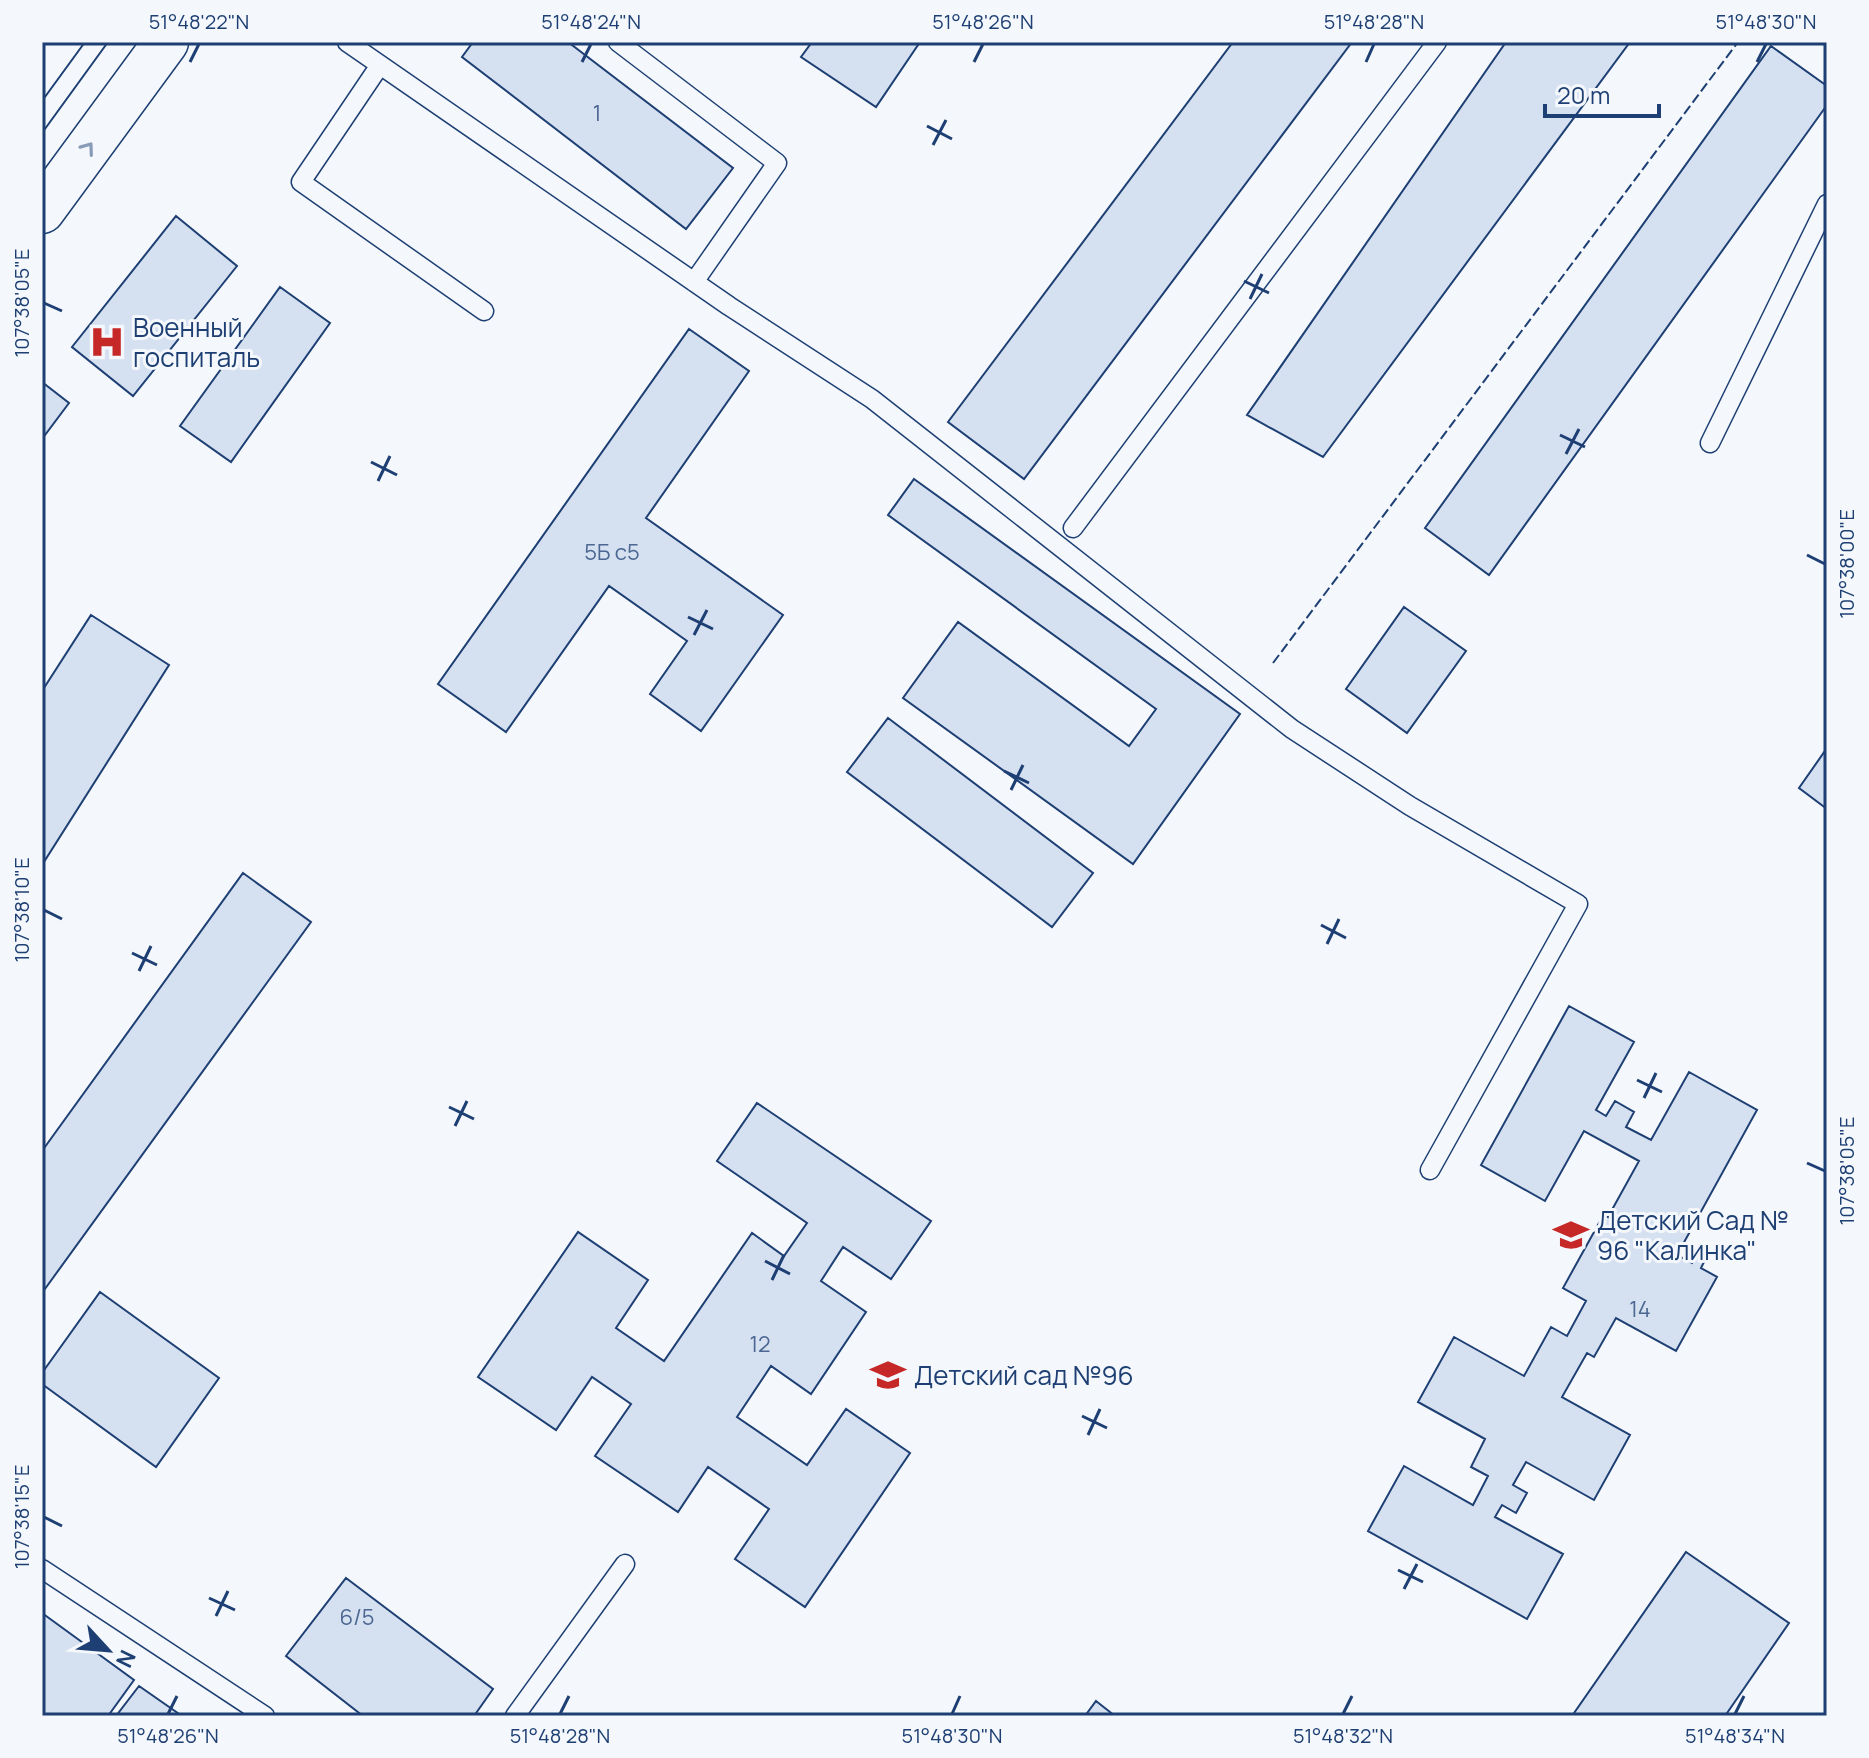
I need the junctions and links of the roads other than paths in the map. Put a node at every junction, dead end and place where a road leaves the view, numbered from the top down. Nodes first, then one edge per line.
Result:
1 (166, 42) edge
2 (347, 42) edge
3 (618, 42) edge
4 (1437, 42) edge
5 (380, 65) junction
6 (1827, 204) edge
7 (42, 211) edge
8 (694, 282) junction
9 (484, 311) dead end
10 (1710, 443) dead end
11 (1073, 528) dead end
12 (1430, 1170) dead end
13 (625, 1564) dead end
14 (42, 1569) edge
15 (265, 1716) edge
16 (515, 1716) edge

7 -> 1 main road
2 - 5 lane
3 - 8 lane
4 - 11 lane
5 - 8 lane
5 - 9 lane
6 - 10 lane
8 - 12 lane
13 - 16 lane
14 - 15 lane

